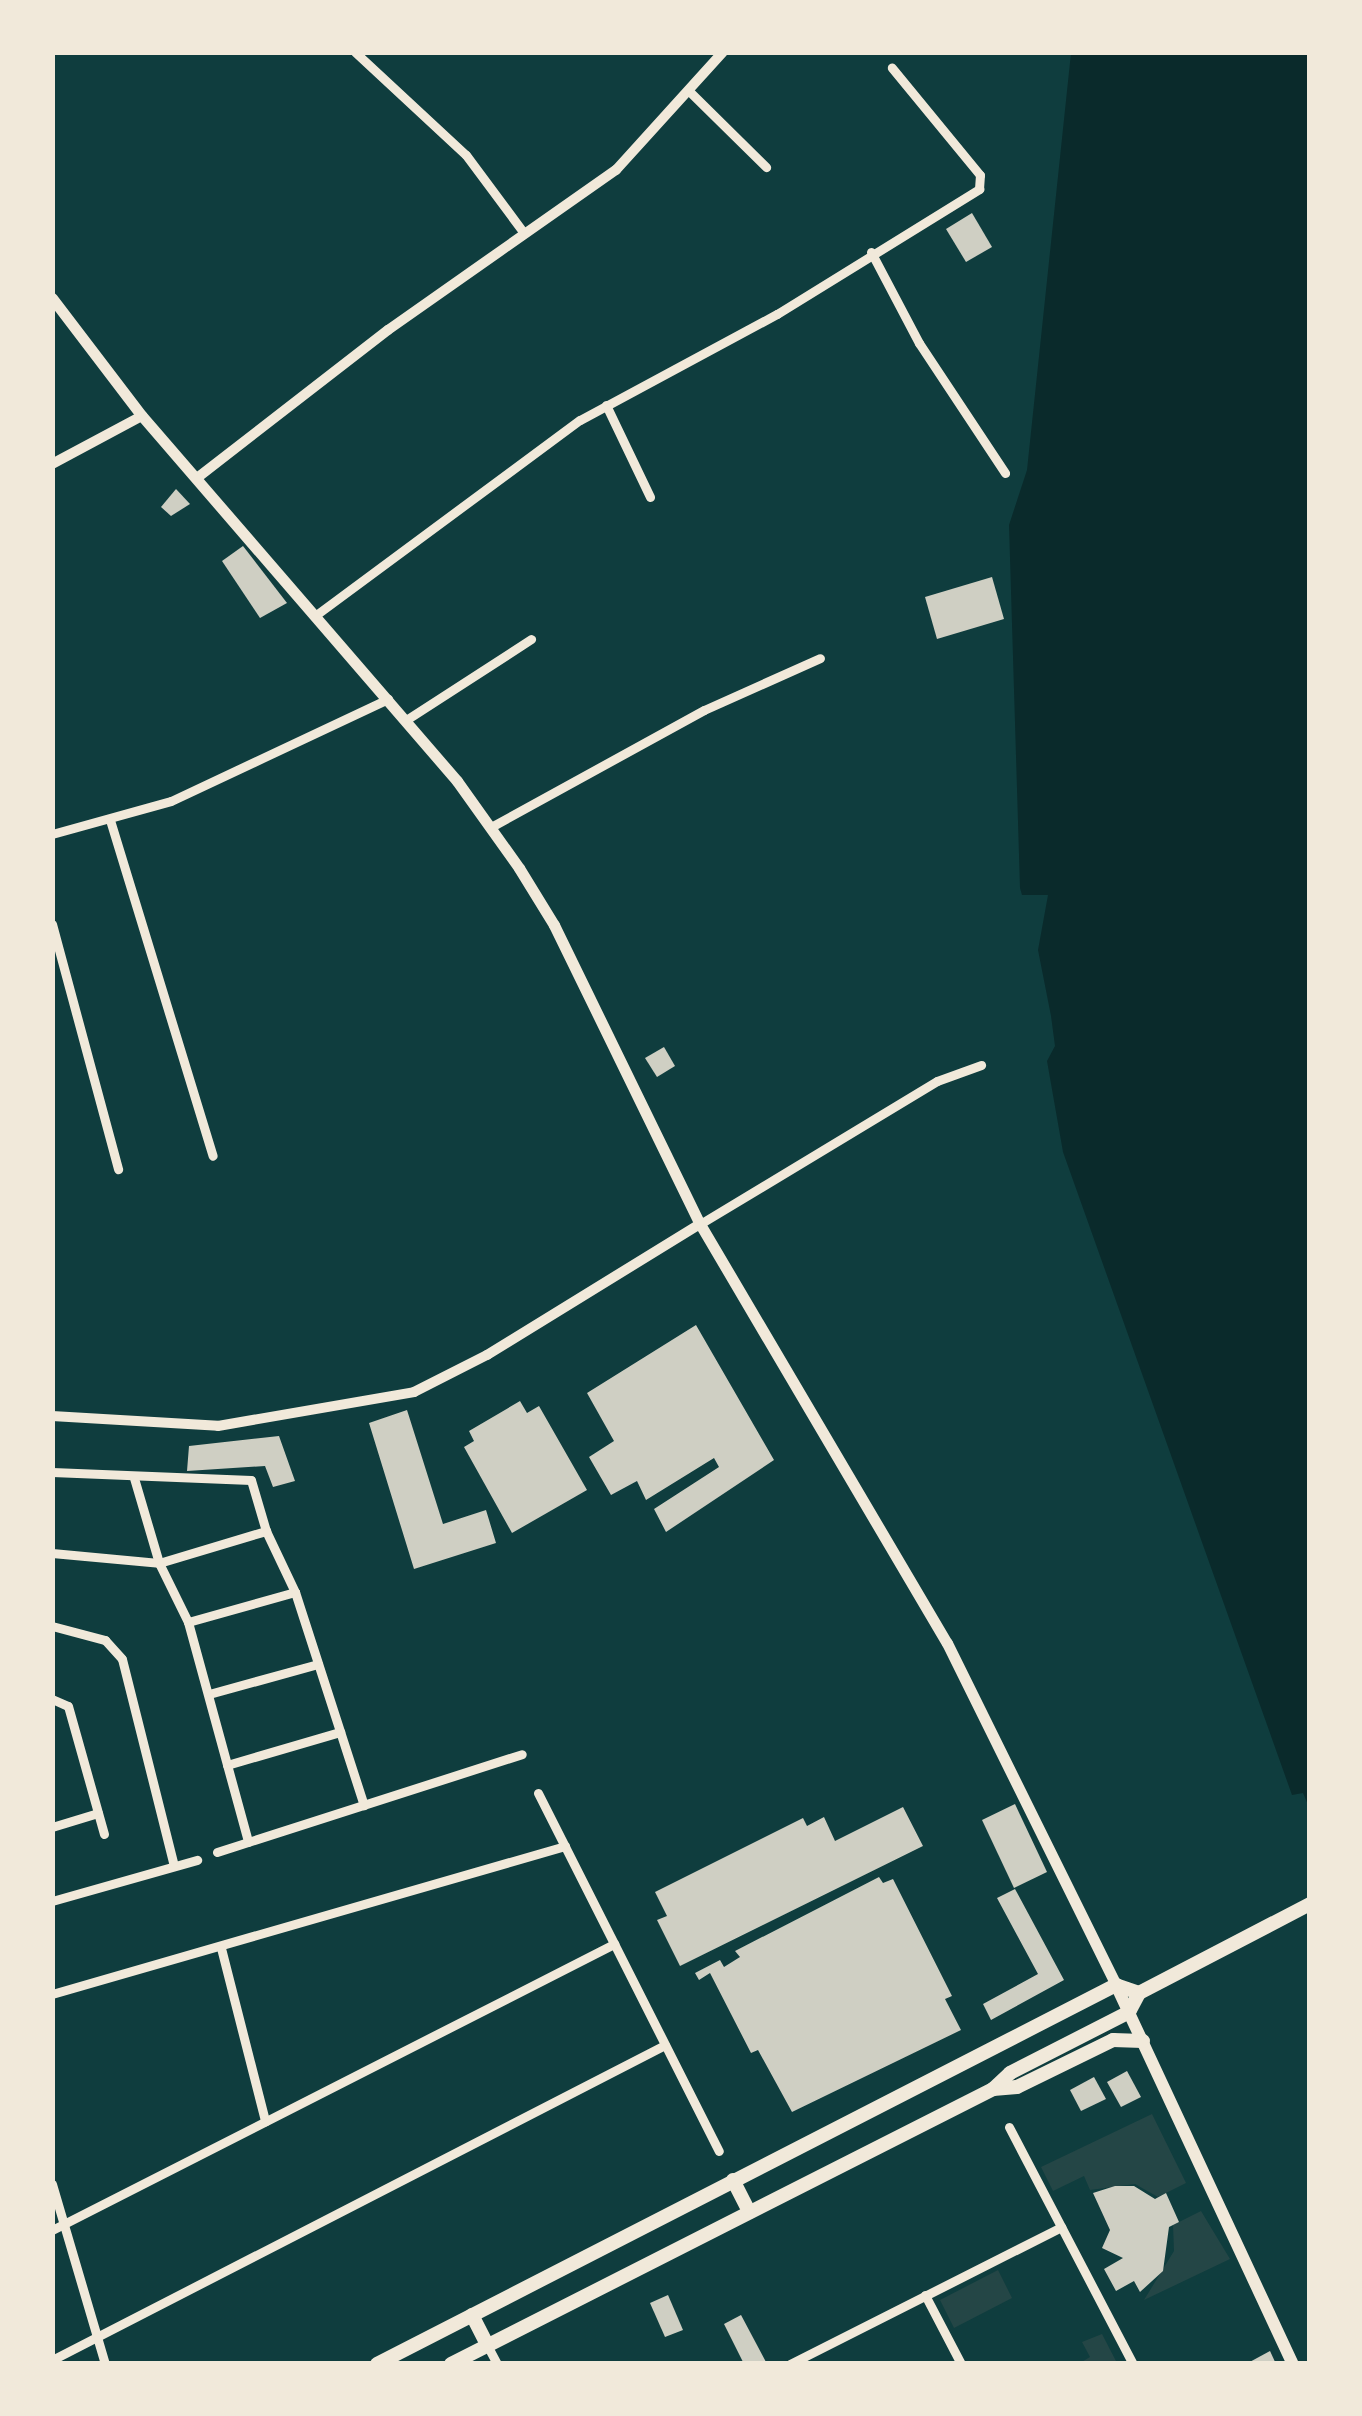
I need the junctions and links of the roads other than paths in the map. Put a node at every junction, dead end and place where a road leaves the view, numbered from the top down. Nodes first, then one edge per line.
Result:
1 (355, 52) edge
2 (723, 52) edge
3 (892, 68) dead end
4 (690, 92) junction
5 (766, 167) dead end
6 (524, 233) junction
7 (871, 252) junction
8 (55, 307) edge
9 (606, 405) junction
10 (142, 416) junction
11 (52, 464) edge
12 (1004, 472) dead end
13 (197, 478) junction
14 (650, 497) dead end
15 (316, 615) junction
16 (531, 639) dead end
17 (820, 658) dead end
18 (388, 698) junction
19 (406, 720) junction
20 (110, 820) junction
21 (491, 827) junction
22 (52, 834) edge
23 (52, 924) edge
24 (981, 1066) dead end
25 (213, 1156) dead end
26 (118, 1169) dead end
27 (700, 1224) junction
28 (52, 1416) edge
29 (52, 1472) edge
30 (134, 1478) junction
31 (266, 1531) junction
32 (52, 1553) edge
33 (159, 1563) junction
34 (295, 1592) junction
35 (188, 1622) junction
36 (52, 1626) edge
37 (318, 1664) junction
38 (209, 1694) junction
39 (52, 1699) edge
40 (340, 1732) junction
41 (522, 1754) dead end
42 (227, 1766) junction
43 (538, 1793) dead end
44 (364, 1806) junction
45 (98, 1814) junction
46 (52, 1827) edge
47 (104, 1834) dead end
48 (248, 1842) junction
49 (564, 1846) junction
50 (217, 1852) dead end
51 (197, 1860) dead end
52 (174, 1866) junction
53 (52, 1901) edge
54 (1308, 1905) edge
55 (614, 1944) junction
56 (221, 1948) junction
57 (1116, 1985) junction
58 (1139, 1993) junction
59 (52, 1994) edge
60 (1129, 2012) junction
61 (1143, 2041) junction
62 (666, 2045) junction
63 (993, 2088) junction
64 (264, 2121) junction
65 (1009, 2128) dead end
66 (719, 2151) dead end
67 (733, 2180) junction
68 (52, 2184) edge
69 (749, 2212) junction
70 (64, 2224) junction
71 (1061, 2227) junction
72 (52, 2230) edge
73 (925, 2295) junction
74 (472, 2314) junction
75 (98, 2338) junction
76 (487, 2345) junction
77 (52, 2360) edge
78 (807, 2360) edge
79 (105, 2364) edge
80 (377, 2364) edge
81 (451, 2364) edge
82 (497, 2364) edge
83 (790, 2364) edge
84 (960, 2364) edge
85 (1133, 2364) edge
86 (1293, 2364) edge

1 - 6 street
2 - 4 street
3 - 7 street
4 - 5 street
4 - 6 street
6 - 13 street
7 - 9 street
7 - 12 street
8 - 10 main road
9 - 14 street
9 - 15 street
10 - 11 street
10 - 13 main road
13 - 15 main road
15 - 18 main road
16 - 19 street
17 - 21 street
18 - 19 main road
18 - 20 street
19 - 21 main road
20 - 22 street
20 - 25 street
21 - 27 main road
23 - 26 street
24 - 27 street
27 - 28 street
27 - 57 main road
29 - 30 street
30 - 31 street
30 - 33 street
31 - 33 street
31 - 34 street
32 - 33 street
33 - 35 street
34 - 35 street
34 - 37 street
35 - 38 street
36 - 52 street
37 - 38 street
37 - 40 street
38 - 42 street
39 - 45 street
40 - 42 street
40 - 44 street
41 - 44 street
42 - 48 street
43 - 49 street
44 - 48 street
45 - 46 street
45 - 47 street
48 - 50 street
49 - 55 street
49 - 56 street
51 - 52 street
52 - 53 street
54 - 58 highway
55 - 62 street
55 - 64 street
56 - 59 street
56 - 64 street
57 - 58 highway
57 - 60 main road
57 - 67 highway
58 - 60 highway
60 - 61 main road
60 - 63 highway
61 - 63 highway
61 - 86 main road
62 - 66 street
62 - 75 street
63 - 69 highway
64 - 70 street
65 - 71 street
67 - 69 highway
67 - 74 highway
68 - 70 street
69 - 76 highway
70 - 72 street
70 - 75 street
71 - 73 street
71 - 85 street
73 - 78 street
73 - 84 street
74 - 76 highway
74 - 80 highway
75 - 77 street
75 - 79 street
76 - 81 highway
76 - 82 street
78 - 83 street

